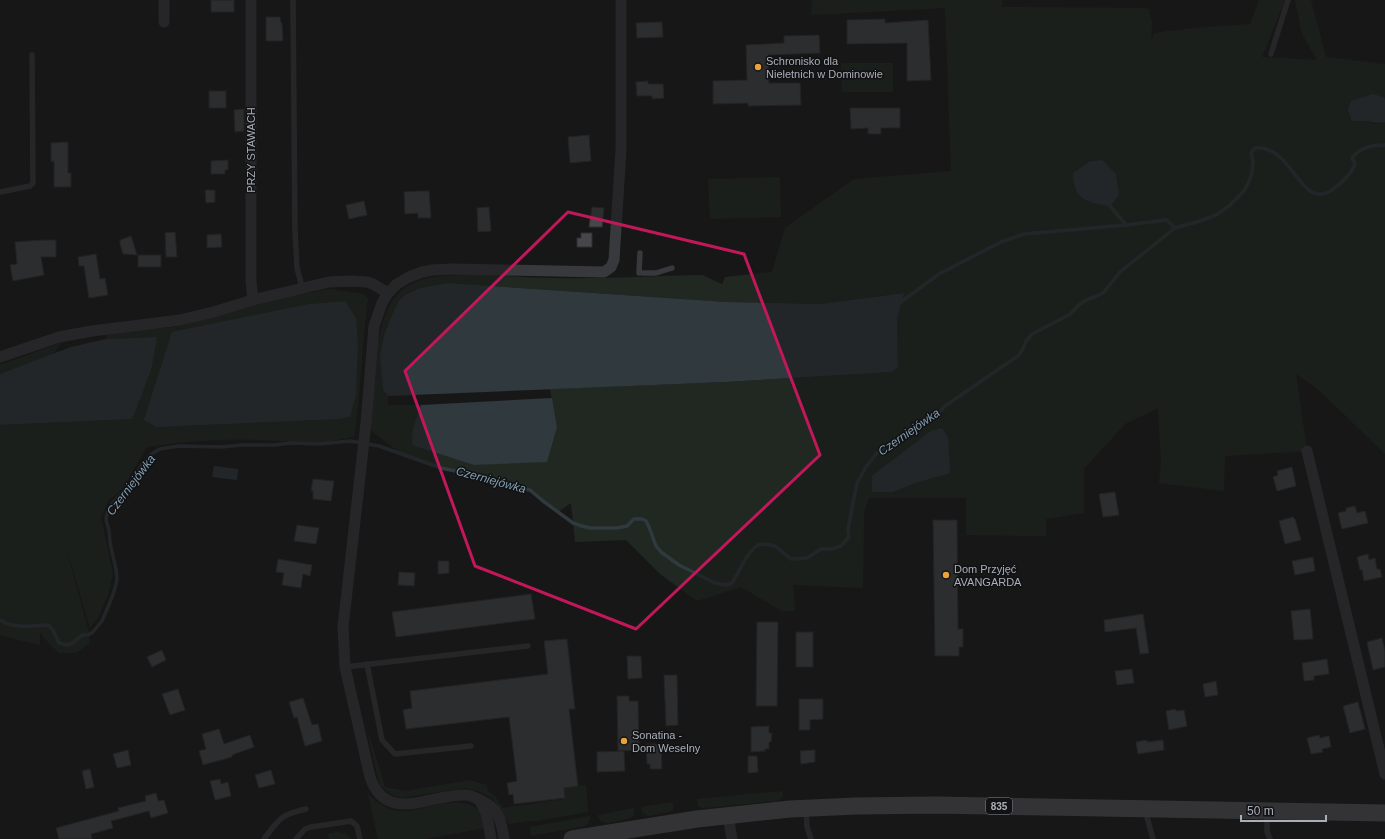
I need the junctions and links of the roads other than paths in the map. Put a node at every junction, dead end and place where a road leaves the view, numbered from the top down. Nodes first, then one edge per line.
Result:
1 (164, 0) edge
2 (251, 0) edge
3 (293, 0) edge
4 (621, 0) edge
5 (1288, 0) edge
6 (164, 22) dead end
7 (1271, 54) dead end
8 (32, 55) dead end
9 (0, 192) edge
10 (640, 253) dead end
11 (672, 268) dead end
12 (302, 287) junction
13 (388, 293) junction
14 (253, 300) junction
15 (0, 357) edge
16 (1307, 451) dead end
17 (528, 646) dead end
18 (367, 664) junction
19 (345, 667) junction
20 (471, 746) dead end
21 (1385, 774) edge
22 (479, 799) junction
23 (806, 808) junction
24 (1147, 808) junction
25 (306, 810) dead end
26 (1267, 810) junction
27 (1385, 813) edge
28 (728, 815) junction
29 (264, 839) edge
30 (296, 839) edge
31 (360, 839) edge
32 (491, 839) edge
33 (504, 839) edge
34 (572, 839) edge
35 (732, 839) edge
36 (811, 839) edge
37 (1153, 839) edge
38 (1270, 839) edge

1 - 6 street
2 - 14 street, PRZY STAWACH
3 - 12 lane
4 - 13 street
5 - 7 lane
8 - 9 lane
10 - 11 lane
12 - 13 street
12 - 14 street
13 - 19 street
14 - 15 street
16 - 21 street
17 - 18 lane
18 - 19 lane
18 - 20 lane
19 - 22 street
22 - 32 street
22 - 33 street
23 - 24 main road, 835
23 - 28 main road, 835
23 - 36 lane
24 - 26 main road, 835
24 - 37 lane
25 - 29 lane
26 - 27 main road, 835
26 - 38 lane
28 - 34 main road, 835
28 - 35 street
30 - 31 lane

